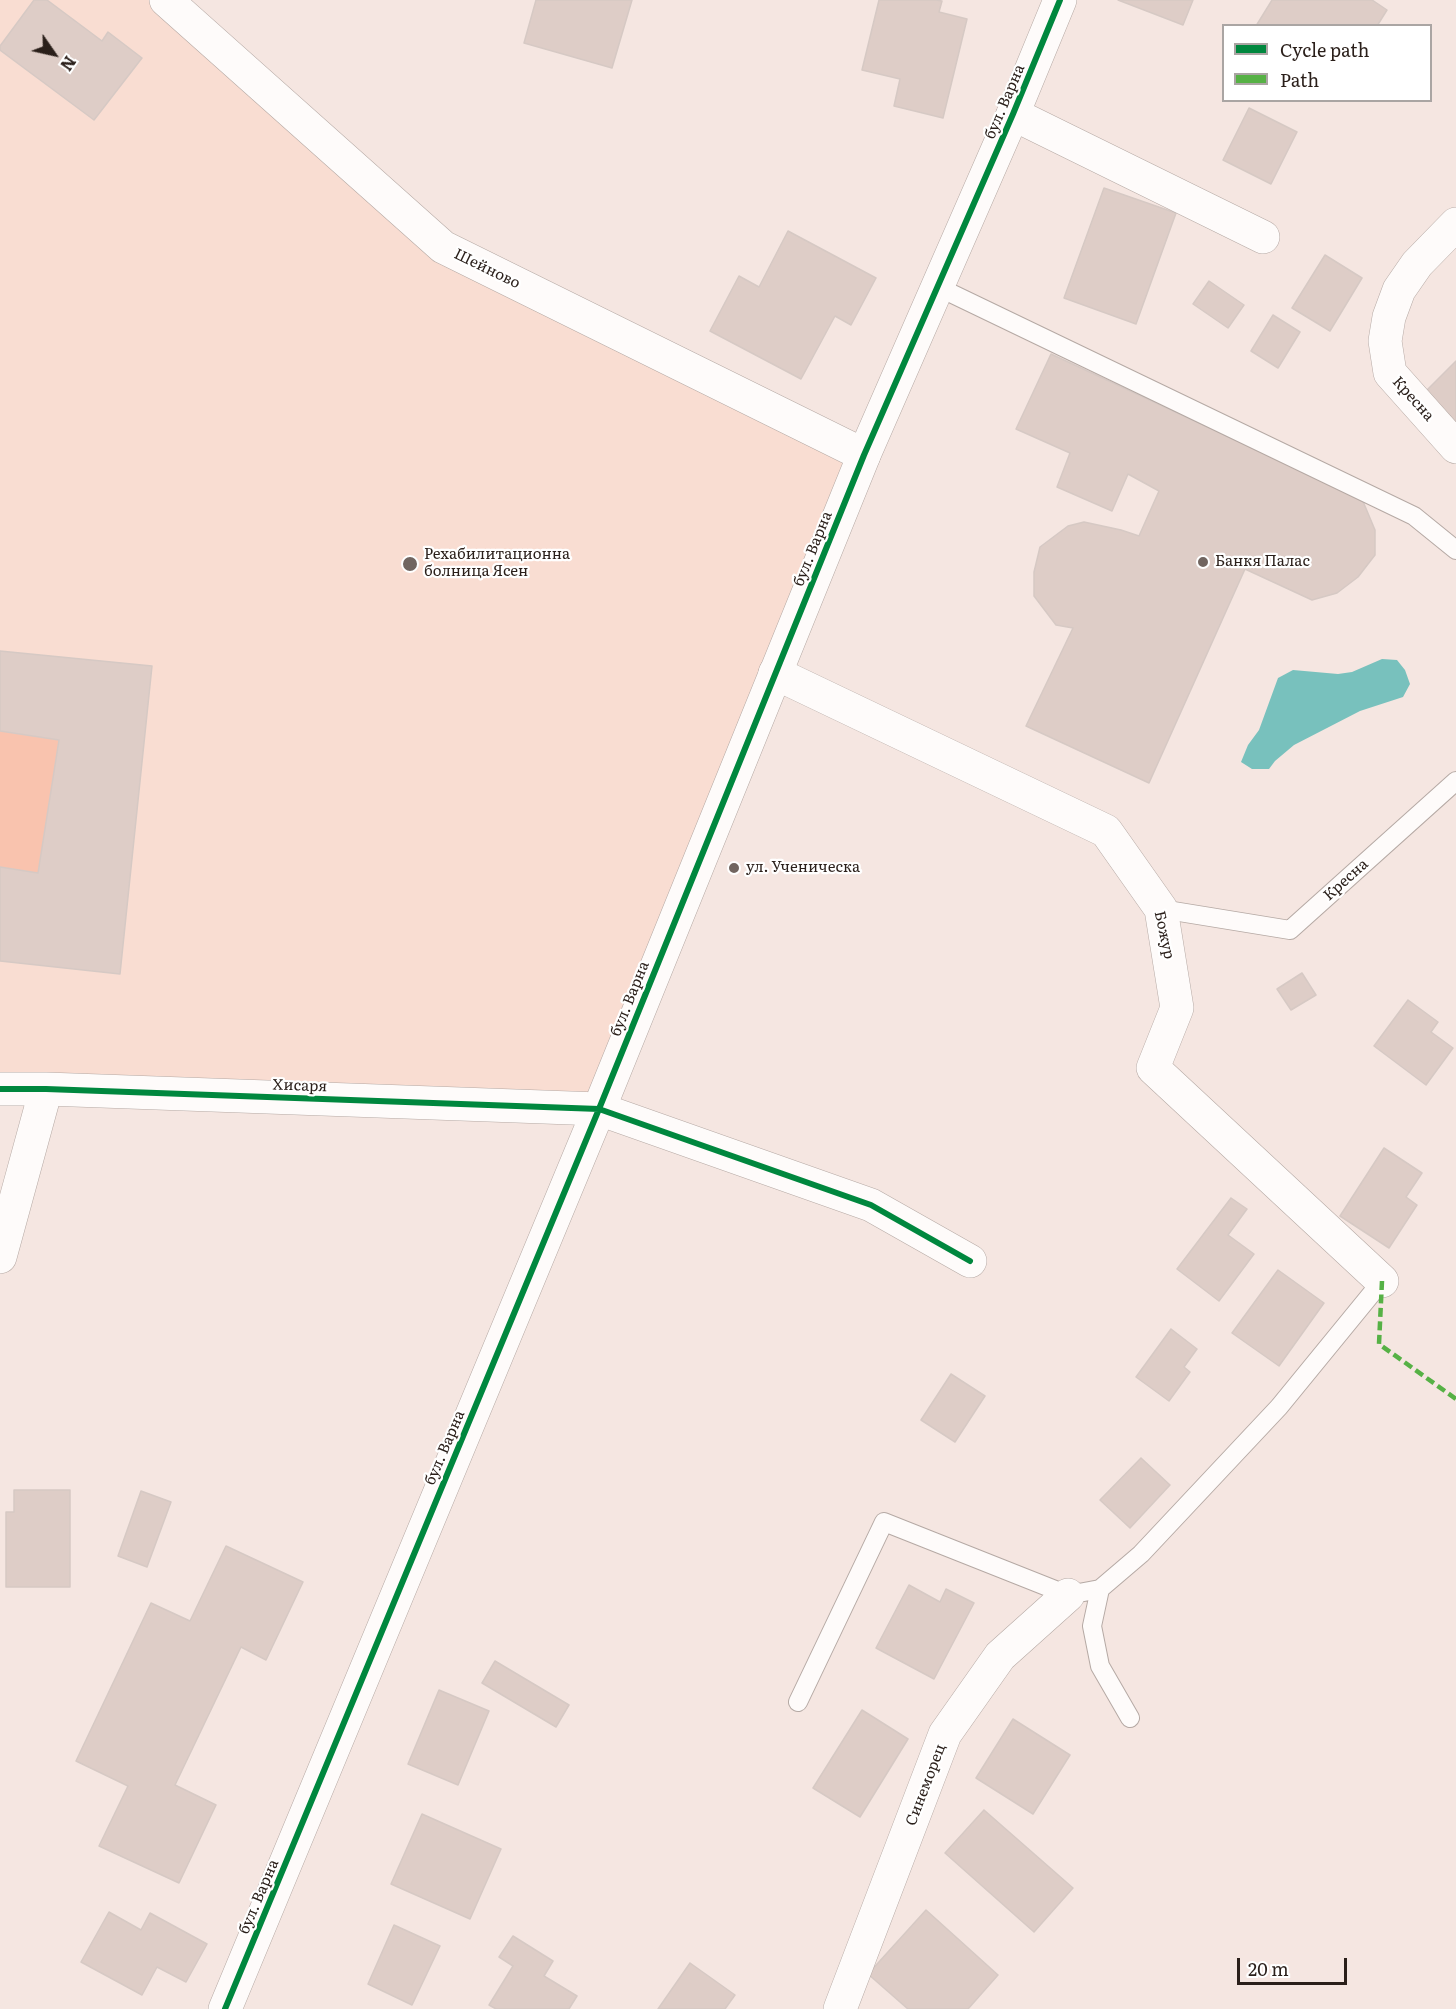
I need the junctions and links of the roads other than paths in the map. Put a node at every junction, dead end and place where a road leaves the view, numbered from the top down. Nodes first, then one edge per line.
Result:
1 (166, 0) edge
2 (1060, 0) edge
3 (1013, 114) junction
4 (1456, 224) edge
5 (1263, 237) dead end
6 (938, 287) junction
7 (1456, 447) edge
8 (864, 455) junction
9 (1456, 550) edge
10 (775, 673) junction
11 (1456, 781) edge
12 (1161, 909) junction
13 (0, 1089) edge
14 (46, 1089) junction
15 (599, 1109) junction
16 (0, 1257) edge
17 (970, 1261) dead end
18 (1382, 1281) joint
19 (1100, 1589) junction
20 (1068, 1595) junction
21 (798, 1702) dead end
22 (1130, 1718) dead end
23 (225, 2009) edge
24 (840, 2009) edge

1 - 8 street, Шейново
2 - 3 street, бул. Варна
3 - 5 street
3 - 6 street, бул. Варна
4 - 7 street, Кресна
6 - 8 street, бул. Варна
6 - 9 lane
8 - 10 street, бул. Варна
10 - 12 street, Божур
10 - 15 street, бул. Варна
11 - 12 lane, Кресна
12 - 18 street, Божур
13 - 14 street, Хисаря
14 - 15 street, Хисаря
14 - 16 street
15 - 17 street, Хисаря
15 - 23 street, бул. Варна
18 - 19 lane
19 - 20 lane
19 - 22 lane
20 - 21 lane
20 - 24 street, Синеморец

